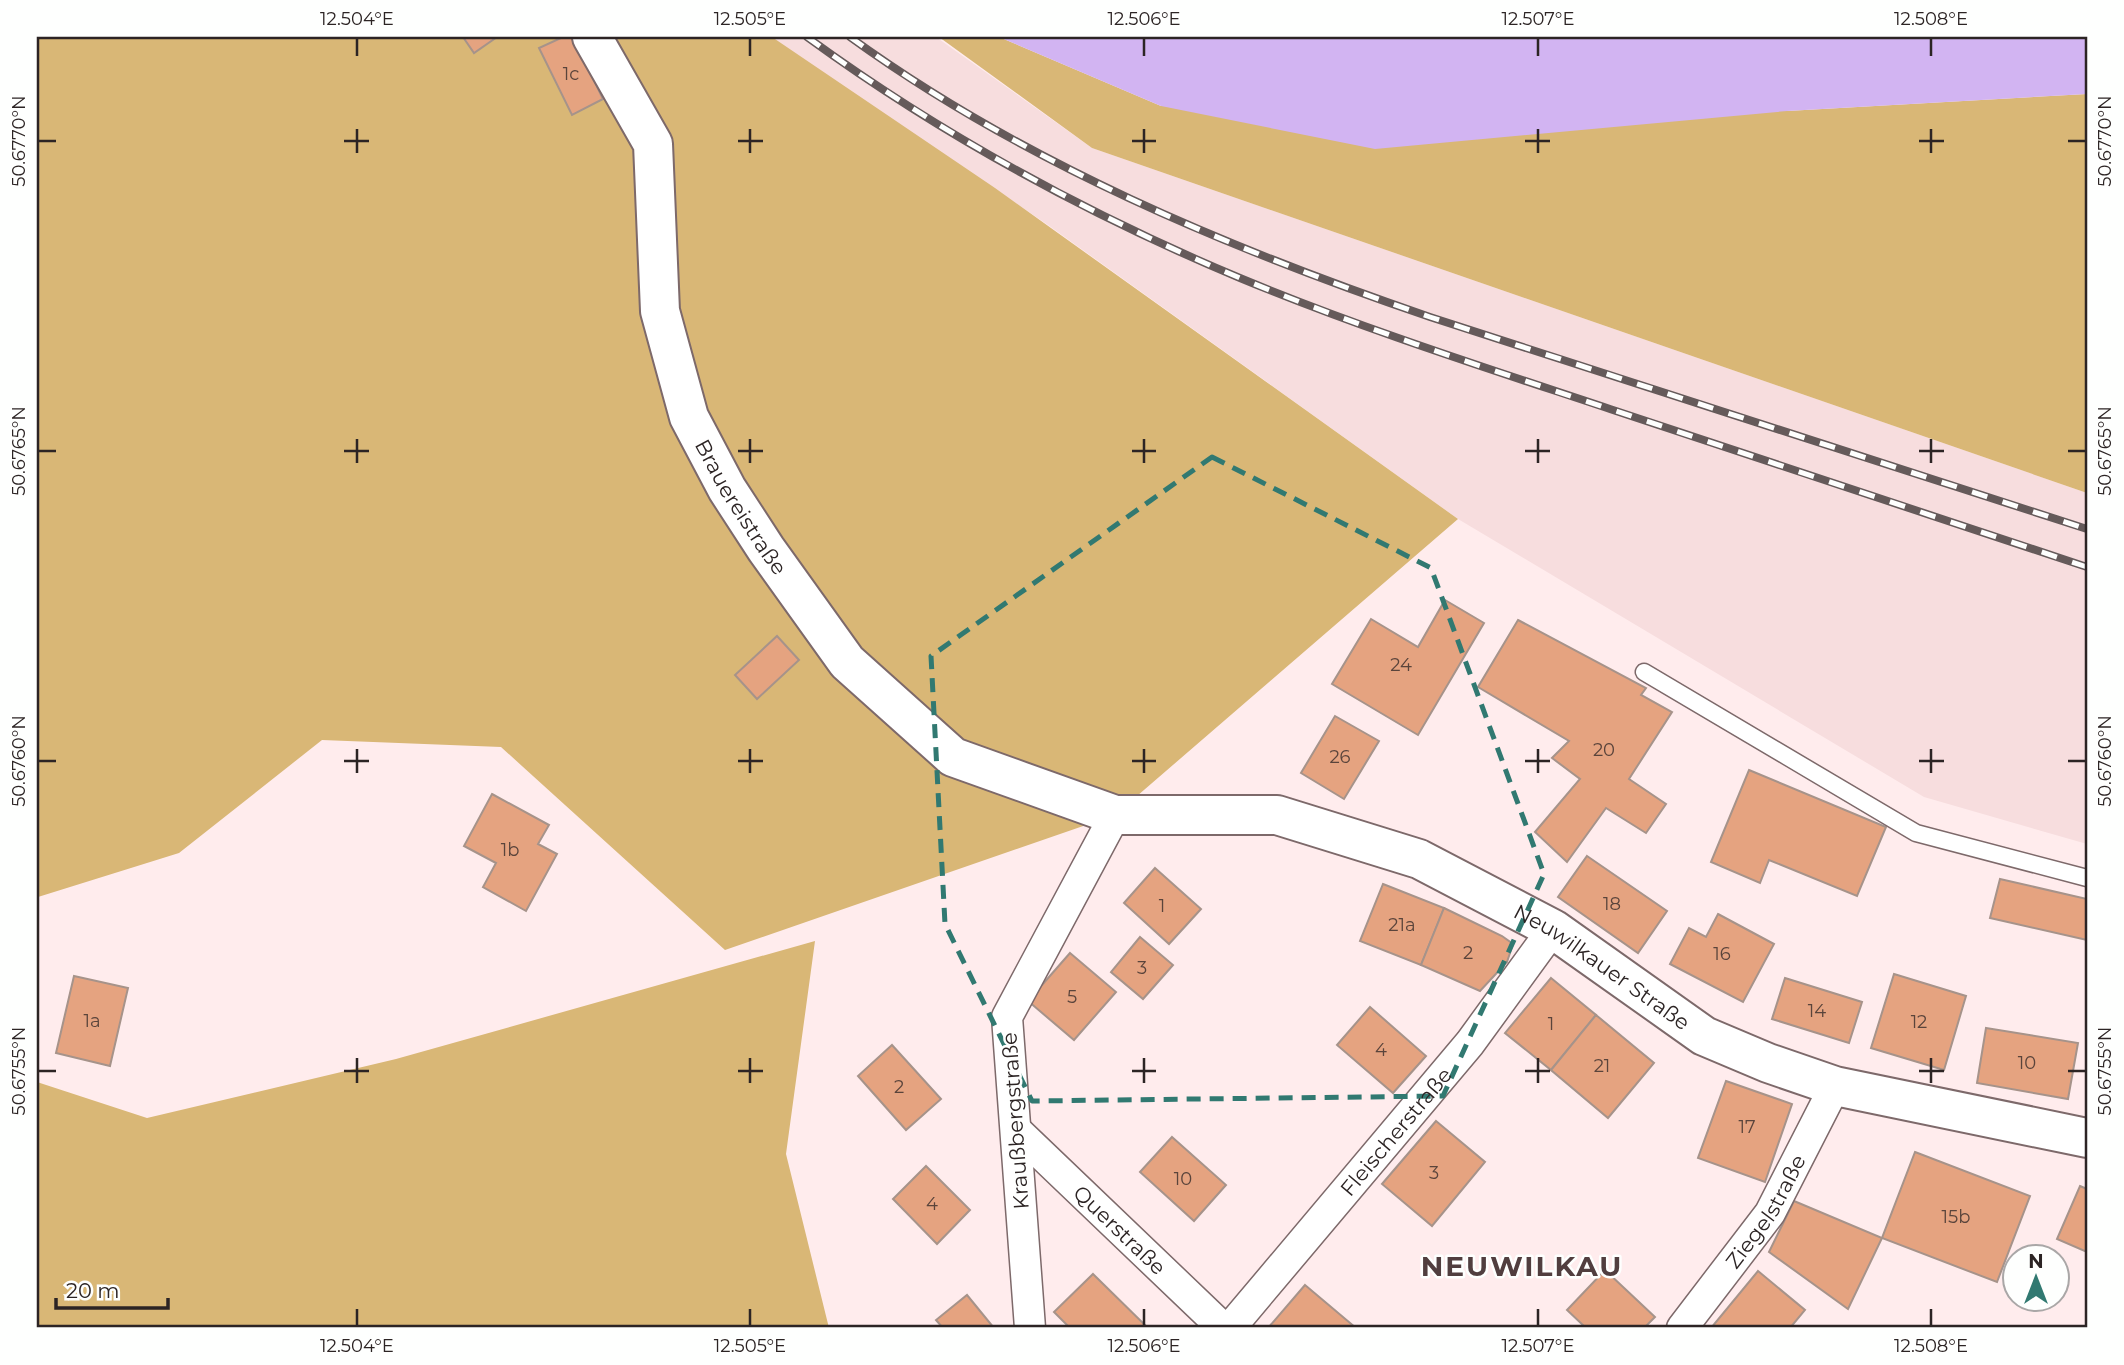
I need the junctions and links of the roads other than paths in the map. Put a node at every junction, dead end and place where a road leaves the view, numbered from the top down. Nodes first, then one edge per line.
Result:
1 (592, 37) edge
2 (1644, 672) dead end
3 (1115, 815) junction
4 (2087, 878) edge
5 (1553, 929) junction
6 (1835, 1086) junction
7 (1016, 1130) junction
8 (2087, 1138) edge
9 (1030, 1328) edge
10 (1223, 1328) edge
11 (1230, 1328) edge
12 (1682, 1328) edge

1 - 3 street, Brauereistraße
2 - 4 lane
3 - 5 street, Neuwilkauer Straße
3 - 7 street, Kraußbergstraße
5 - 6 street, Neuwilkauer Straße
5 - 11 street, Fleischerstraße
6 - 8 street, Neuwilkauer Straße
6 - 12 street, Ziegelstraße
7 - 9 street, Kraußbergstraße
7 - 10 street, Querstraße

